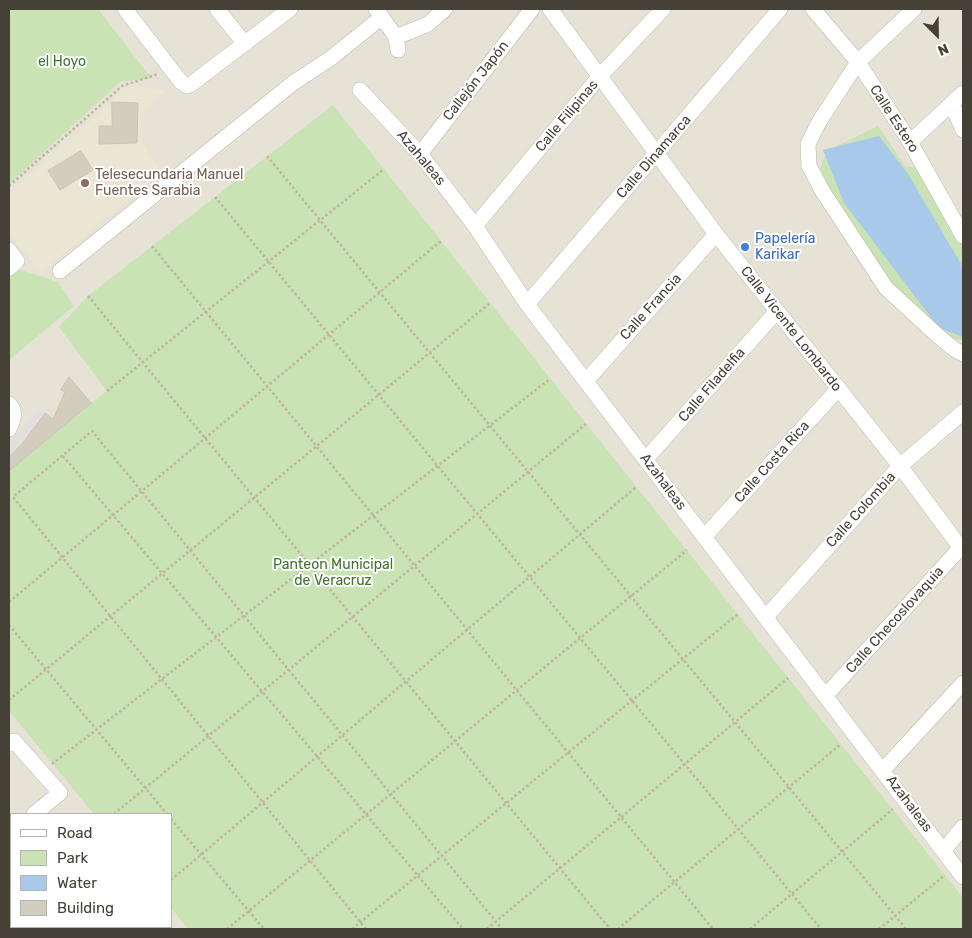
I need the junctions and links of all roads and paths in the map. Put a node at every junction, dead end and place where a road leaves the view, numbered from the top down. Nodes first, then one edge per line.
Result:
1 (125, 9) edge
2 (217, 9) edge
3 (290, 9) edge
4 (445, 9) edge
5 (532, 9) edge
6 (550, 9) edge
7 (663, 9) edge
8 (780, 9) edge
9 (813, 9) edge
10 (914, 9) edge
11 (379, 13) edge
12 (245, 44) junction
13 (858, 62) junction
14 (171, 70) junction
15 (599, 77) junction
16 (360, 90) dead end
17 (958, 98) edge
18 (963, 130) edge
19 (910, 142) junction
20 (420, 154) junction
21 (657, 154) junction
22 (267, 156) dead end
23 (384, 169) dead end
24 (9, 186) edge
25 (215, 197) dead end
26 (320, 220) junction
27 (474, 226) junction
28 (716, 234) junction
29 (963, 236) edge
30 (441, 241) dead end
31 (152, 246) dead end
32 (269, 261) junction
33 (60, 271) dead end
34 (380, 292) junction
35 (88, 296) dead end
36 (490, 303) dead end
37 (528, 304) junction
38 (777, 311) junction
39 (206, 312) junction
40 (329, 334) junction
41 (430, 352) junction
42 (963, 354) edge
43 (143, 362) junction
44 (550, 379) dead end
45 (586, 381) junction
46 (267, 386) junction
47 (838, 388) junction
48 (107, 391) dead end
49 (379, 394) junction
50 (9, 404) edge
51 (963, 412) edge
52 (586, 424) dead end
53 (490, 426) junction
54 (9, 429) edge
55 (205, 438) junction
56 (316, 446) junction
57 (63, 456) junction
58 (646, 459) junction
59 (438, 466) junction
60 (900, 466) junction
61 (528, 472) junction
62 (636, 486) dead end
63 (141, 491) junction
64 (254, 497) junction
65 (477, 514) junction
66 (113, 515) junction
67 (373, 516) junction
68 (580, 534) junction
69 (705, 536) junction
70 (962, 548) edge
71 (190, 550) junction
72 (687, 550) dead end
73 (62, 557) junction
74 (310, 565) junction
75 (414, 566) junction
76 (162, 574) junction
77 (530, 577) junction
78 (631, 596) junction
79 (9, 602) edge
80 (738, 614) dead end
81 (110, 616) junction
82 (244, 616) junction
83 (352, 617) junction
84 (766, 617) junction
85 (9, 625) edge
86 (467, 630) junction
87 (216, 637) junction
88 (580, 638) junction
89 (683, 659) junction
90 (46, 669) junction
91 (288, 670) junction
92 (788, 678) dead end
93 (162, 679) junction
94 (406, 682) junction
95 (963, 683) edge
96 (516, 690) junction
97 (262, 692) junction
98 (826, 695) junction
99 (9, 700) edge
100 (632, 701) junction
101 (735, 722) junction
102 (96, 730) junction
103 (208, 736) junction
104 (342, 736) junction
105 (455, 741) junction
106 (9, 744) edge
107 (841, 744) dead end
108 (568, 753) junction
109 (317, 757) junction
110 (52, 764) dead end
111 (685, 764) junction
112 (883, 770) junction
113 (789, 787) junction
114 (146, 788) junction
115 (390, 794) junction
116 (263, 803) junction
117 (506, 803) junction
118 (893, 809) dead end
119 (35, 813) edge
120 (115, 813) edge
121 (167, 813) edge
122 (366, 814) junction
123 (621, 818) junction
124 (172, 820) edge
125 (963, 827) edge
126 (738, 829) junction
127 (944, 850) junction
128 (842, 852) junction
129 (201, 855) junction
130 (442, 856) junction
131 (310, 861) junction
132 (560, 868) junction
133 (945, 874) dead end
134 (418, 876) junction
135 (963, 877) edge
136 (172, 879) edge
137 (674, 882) junction
138 (792, 894) junction
139 (249, 911) junction
140 (895, 916) junction
141 (496, 922) junction
142 (360, 923) junction
143 (227, 929) edge
144 (264, 929) edge
145 (352, 929) edge
146 (366, 929) edge
147 (463, 929) edge
148 (487, 929) edge
149 (502, 929) edge
150 (610, 929) edge
151 (618, 929) edge
152 (713, 929) edge
153 (750, 929) edge
154 (821, 929) edge
155 (879, 929) edge
156 (906, 929) edge

1 - 14 street
2 - 12 street
3 - 12 street
4 - 11 street
5 - 20 street, Callejón Japón
6 - 15 street, Calle Vicente Lombardo
7 - 15 street, Calle Filipinas
8 - 21 street, Calle Dinamarca
9 - 13 street, Calle Estero
10 - 13 street
11 - 33 street
12 - 14 street
13 - 19 street, Calle Estero
13 - 42 street
14 - 24 path
15 - 21 street, Calle Vicente Lombardo
15 - 27 street, Calle Filipinas
16 - 20 street, Azahaleas
17 - 18 street
17 - 19 street
19 - 29 street, Calle Estero
20 - 27 street, Azahaleas
21 - 28 street, Calle Vicente Lombardo
21 - 37 street, Calle Dinamarca
22 - 26 path
23 - 26 path
25 - 32 path
26 - 32 path
26 - 34 path
27 - 37 street, Azahaleas
28 - 38 street, Calle Vicente Lombardo
28 - 45 street, Calle Francia
30 - 34 path
31 - 39 path
32 - 39 path
32 - 40 path
34 - 40 path
34 - 41 path
35 - 43 path
36 - 41 path
37 - 45 street, Azahaleas
38 - 47 street, Calle Vicente Lombardo
38 - 58 street, Calle Filadelfia
39 - 43 path
39 - 46 path
40 - 46 path
40 - 49 path
41 - 49 path
41 - 53 path
43 - 48 path
43 - 55 path
44 - 53 path
45 - 58 street, Azahaleas
46 - 55 path
46 - 56 path
47 - 60 street, Calle Vicente Lombardo
47 - 69 street, Calle Costa Rica
49 - 56 path
49 - 59 path
50 - 54 street
51 - 60 street, Calle Colombia
52 - 61 path
53 - 59 path
53 - 61 path
55 - 63 path
55 - 64 path
56 - 64 path
56 - 67 path
57 - 63 path
57 - 66 path
57 - 73 path
58 - 69 street, Azahaleas
59 - 65 path
59 - 67 path
60 - 70 street, Calle Vicente Lombardo
60 - 84 street, Calle Colombia
61 - 65 path
61 - 68 path
62 - 68 path
63 - 66 path
63 - 71 path
64 - 71 path
64 - 74 path
65 - 75 path
65 - 77 path
66 - 73 path
66 - 76 path
67 - 74 path
67 - 75 path
68 - 77 path
68 - 78 path
69 - 84 street, Azahaleas
70 - 98 street, Calle Checoslovaquia
71 - 76 path
71 - 82 path
72 - 78 path
73 - 79 path
73 - 81 path
74 - 82 path
74 - 83 path
75 - 83 path
75 - 86 path
76 - 81 path
76 - 87 path
77 - 86 path
77 - 88 path
78 - 88 path
78 - 89 path
80 - 89 path
81 - 90 path
81 - 93 path
82 - 87 path
82 - 91 path
83 - 91 path
83 - 94 path
84 - 98 street, Azahaleas
85 - 90 path
86 - 94 path
86 - 96 path
87 - 93 path
87 - 97 path
88 - 96 path
88 - 100 path
89 - 100 path
89 - 101 path
90 - 99 path
90 - 102 path
91 - 97 path
91 - 104 path
92 - 101 path
93 - 102 path
93 - 103 path
94 - 104 path
94 - 105 path
95 - 112 street
96 - 105 path
96 - 108 path
97 - 103 path
97 - 109 path
98 - 112 street, Azahaleas
100 - 108 path
100 - 111 path
101 - 111 path
101 - 113 path
102 - 110 path
102 - 114 path
103 - 114 path
103 - 116 path
104 - 109 path
104 - 115 path
105 - 115 path
105 - 117 path
106 - 119 street
107 - 113 path
108 - 117 path
108 - 123 path
109 - 116 path
109 - 122 path
111 - 123 path
111 - 126 path
112 - 127 street, Azahaleas
113 - 126 path
113 - 128 path
114 - 120 path
114 - 121 path
115 - 122 path
115 - 130 path
116 - 129 path
116 - 131 path
117 - 130 path
117 - 132 path
118 - 128 path
122 - 131 path
122 - 134 path
123 - 132 path
123 - 137 path
124 - 129 path
125 - 127 street
126 - 137 path
126 - 138 path
127 - 135 street, Azahaleas
128 - 138 path
128 - 140 path
129 - 136 path
129 - 139 path
130 - 134 path
130 - 141 path
131 - 139 path
131 - 142 path
132 - 141 path
132 - 150 path
133 - 140 path
134 - 142 path
134 - 147 path
137 - 151 path
137 - 152 path
138 - 153 path
138 - 154 path
139 - 143 path
139 - 144 path
140 - 155 path
140 - 156 path
141 - 148 path
141 - 149 path
142 - 145 path
142 - 146 path

